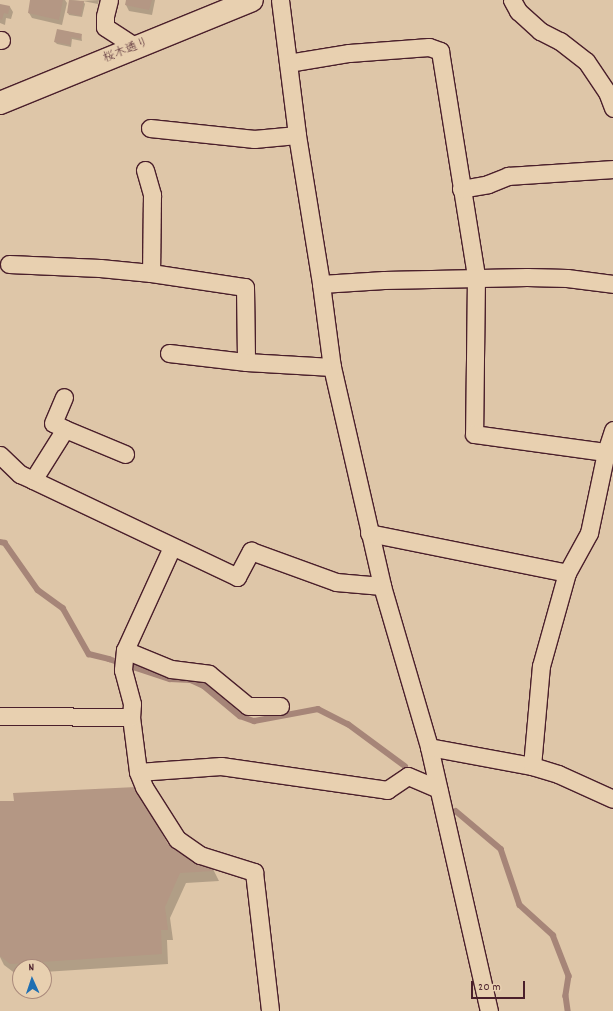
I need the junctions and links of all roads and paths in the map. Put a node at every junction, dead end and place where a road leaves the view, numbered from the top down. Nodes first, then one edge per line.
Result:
1 (110, 0) edge
2 (252, 0) edge
3 (280, 0) edge
4 (512, 0) edge
5 (136, 47) junction
6 (288, 63) junction
7 (0, 103) edge
8 (613, 108) edge
9 (150, 128) dead end
10 (297, 135) junction
11 (613, 169) edge
12 (145, 170) dead end
13 (461, 189) junction
14 (9, 264) dead end
15 (151, 273) junction
16 (476, 277) junction
17 (322, 284) junction
18 (613, 284) edge
19 (169, 353) dead end
20 (246, 362) junction
21 (332, 366) junction
22 (64, 397) dead end
23 (65, 429) junction
24 (613, 430) edge
25 (606, 452) junction
26 (124, 454) dead end
27 (0, 455) edge
28 (33, 480) junction
29 (369, 533) junction
30 (172, 547) junction
31 (567, 573) junction
32 (382, 586) junction
33 (125, 650) junction
34 (280, 706) dead end
35 (0, 716) edge
36 (131, 717) junction
37 (429, 747) junction
38 (532, 766) junction
39 (138, 772) junction
40 (438, 789) junction
41 (613, 799) edge
42 (270, 1011) edge
43 (489, 1011) edge

1 - 5 street
2 - 5 street, 桜木通り
3 - 6 street
4 - 8 street
5 - 7 street, 桜木通り
6 - 10 street
6 - 13 street
9 - 10 street
10 - 17 street
11 - 13 street
12 - 15 street
13 - 16 street
14 - 15 street
15 - 20 street
16 - 17 street
16 - 18 street
16 - 25 street
17 - 21 street
19 - 20 street
20 - 21 street
21 - 29 street
22 - 23 street
23 - 26 street
23 - 28 street
24 - 25 street
25 - 31 street
27 - 28 street
28 - 30 street
29 - 31 street
29 - 32 street
30 - 32 street
30 - 33 street
31 - 38 street
32 - 37 street
33 - 34 street
33 - 36 street
35 - 36 street
36 - 39 street
37 - 38 street
37 - 40 street
38 - 41 street
39 - 40 street
39 - 42 street
40 - 43 street

